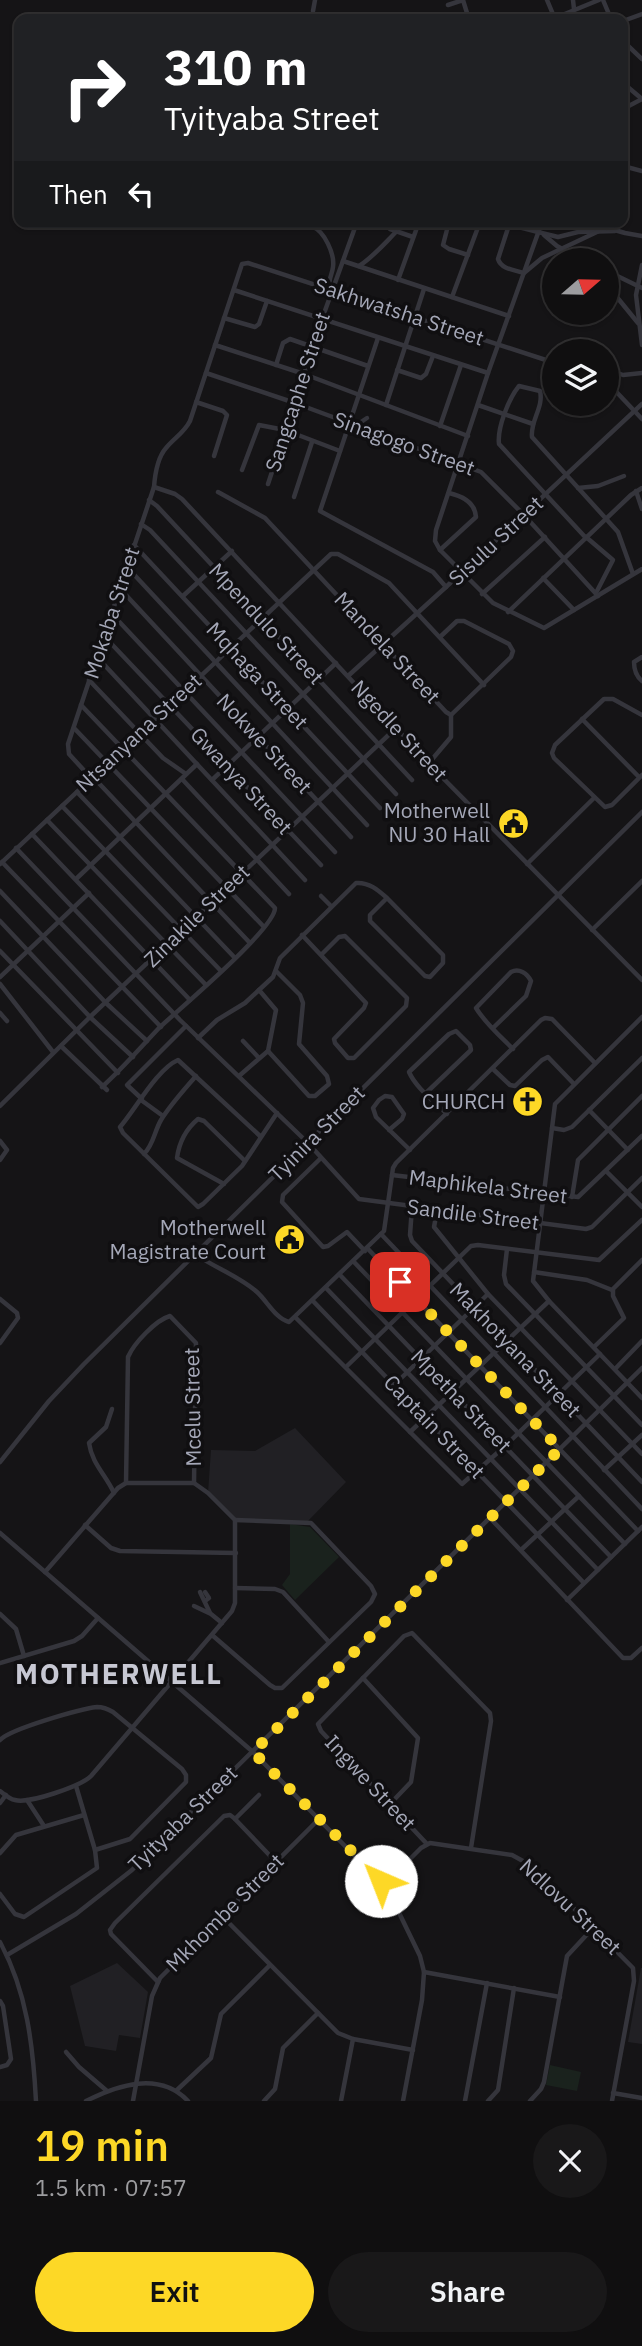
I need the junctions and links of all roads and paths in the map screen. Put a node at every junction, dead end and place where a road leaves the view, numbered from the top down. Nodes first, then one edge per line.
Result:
1 (316, 0) edge
2 (573, 0) edge
3 (601, 0) edge
4 (448, 5) dead end
5 (574, 9) junction
6 (313, 10) dead end
7 (467, 13) dead end
8 (564, 14) edge
9 (628, 46) edge
10 (642, 59) edge
11 (628, 87) edge
12 (642, 99) edge
13 (315, 228) edge
14 (355, 228) edge
15 (390, 228) edge
16 (417, 228) edge
17 (447, 228) edge
18 (478, 228) edge
19 (508, 228) edge
20 (520, 228) edge
21 (542, 228) edge
22 (607, 228) edge
23 (599, 231) junction
24 (615, 231) junction
25 (396, 232) junction
26 (541, 234) junction
27 (642, 236) edge
28 (413, 237) junction
29 (561, 248) edge
30 (564, 248) edge
31 (468, 255) junction
32 (542, 258) edge
33 (343, 261) junction
34 (242, 264) joint
35 (642, 265) edge
36 (358, 267) junction
37 (524, 273) junction
38 (620, 278) edge
39 (398, 280) junction
40 (639, 287) edge
41 (424, 289) junction
42 (234, 290) junction
43 (332, 290) junction
44 (452, 297) junction
45 (620, 300) edge
46 (267, 302) junction
47 (509, 316) junction
48 (415, 317) junction
49 (225, 318) junction
50 (322, 319) junction
51 (638, 323) junction
52 (642, 328) edge
53 (378, 338) junction
54 (498, 344) junction
55 (215, 345) junction
56 (642, 345) edge
57 (405, 346) junction
58 (313, 347) junction
59 (433, 356) junction
60 (542, 359) edge
61 (276, 365) junction
62 (461, 365) junction
63 (369, 366) junction
64 (397, 370) junction
65 (206, 373) junction
66 (488, 373) junction
67 (642, 373) edge
68 (304, 374) junction
69 (619, 374) edge
70 (619, 394) edge
71 (358, 395) junction
72 (196, 402) junction
73 (295, 403) junction
74 (642, 404) edge
75 (386, 405) junction
76 (478, 405) junction
77 (635, 411) junction
78 (505, 414) junction
79 (367, 418) dead end
80 (642, 419) edge
81 (533, 424) junction
82 (352, 425) junction
83 (440, 426) junction
84 (285, 430) junction
85 (468, 436) junction
86 (312, 442) junction
87 (340, 451) junction
88 (214, 456) dead end
89 (458, 464) junction
90 (242, 470) dead end
91 (566, 475) junction
92 (624, 476) dead end
93 (268, 484) dead end
94 (154, 487) junction
95 (578, 488) junction
96 (642, 488) edge
97 (636, 491) junction
98 (218, 492) dead end
99 (449, 493) junction
100 (545, 495) junction
101 (294, 497) dead end
102 (148, 500) junction
103 (642, 509) edge
104 (524, 515) junction
105 (607, 518) junction
106 (141, 524) junction
107 (545, 537) junction
108 (586, 538) junction
109 (134, 545) junction
110 (440, 550) junction
111 (232, 551) junction
112 (563, 558) junction
113 (214, 567) junction
114 (127, 568) junction
115 (642, 569) edge
116 (314, 570) junction
117 (462, 573) junction
118 (633, 574) junction
119 (543, 578) junction
120 (198, 582) junction
121 (446, 587) junction
122 (119, 590) junction
123 (482, 594) junction
124 (597, 594) junction
125 (183, 596) junction
126 (278, 602) junction
127 (575, 610) junction
128 (508, 612) junction
129 (416, 613) junction
130 (112, 614) junction
131 (261, 618) junction
132 (246, 632) junction
133 (104, 636) junction
134 (440, 637) junction
135 (383, 644) junction
136 (231, 647) junction
137 (97, 657) junction
138 (642, 657) edge
139 (215, 661) junction
140 (336, 663) junction
141 (200, 675) junction
142 (348, 676) junction
143 (89, 680) junction
144 (318, 680) junction
145 (642, 681) edge
146 (484, 685) junction
147 (184, 690) junction
148 (303, 694) junction
149 (169, 704) junction
150 (81, 705) junction
151 (287, 708) junction
152 (451, 715) junction
153 (642, 715) edge
154 (155, 718) junction
155 (582, 719) junction
156 (272, 722) junction
157 (74, 728) junction
158 (396, 728) junction
159 (139, 733) junction
160 (257, 736) junction
161 (378, 745) junction
162 (123, 748) junction
163 (241, 751) junction
164 (363, 759) junction
165 (107, 763) junction
166 (429, 763) junction
167 (197, 764) junction
168 (226, 765) junction
169 (348, 773) junction
170 (187, 774) junction
171 (641, 776) edge
172 (92, 778) junction
173 (181, 779) junction
174 (212, 780) junction
175 (412, 780) dead end
176 (332, 787) junction
177 (77, 792) junction
178 (166, 794) junction
179 (396, 794) dead end
180 (594, 798) junction
181 (318, 802) junction
182 (62, 806) junction
183 (150, 808) junction
184 (380, 808) dead end
185 (642, 812) edge
186 (302, 816) junction
187 (47, 820) junction
188 (135, 822) junction
189 (367, 825) dead end
190 (288, 830) junction
191 (32, 834) junction
192 (120, 836) junction
193 (351, 837) dead end
194 (272, 845) junction
195 (16, 848) junction
196 (105, 850) junction
197 (335, 852) dead end
198 (257, 859) junction
199 (1, 863) edge
200 (90, 864) junction
201 (527, 864) junction
202 (321, 865) dead end
203 (242, 873) junction
204 (76, 879) junction
205 (305, 880) dead end
206 (642, 881) edge
207 (227, 888) junction
208 (0, 891) edge
209 (89, 893) junction
210 (289, 894) dead end
211 (321, 895) dead end
212 (558, 896) junction
213 (387, 898) junction
214 (212, 902) junction
215 (331, 906) junction
216 (73, 908) junction
217 (197, 916) junction
218 (0, 921) edge
219 (58, 922) junction
220 (264, 927) junction
221 (182, 930) junction
222 (592, 930) junction
223 (302, 935) junction
224 (43, 936) junction
225 (250, 943) junction
226 (167, 944) junction
227 (28, 950) junction
228 (0, 951) edge
229 (321, 955) junction
230 (236, 958) junction
231 (151, 959) junction
232 (13, 965) junction
233 (221, 971) junction
234 (276, 971) junction
235 (136, 974) junction
236 (0, 977) edge
237 (642, 980) edge
238 (0, 984) edge
239 (206, 985) junction
240 (121, 988) junction
241 (258, 990) junction
242 (190, 1000) junction
243 (106, 1003) junction
244 (0, 1013) edge
245 (175, 1015) junction
246 (90, 1017) junction
247 (642, 1017) edge
248 (7, 1021) dead end
249 (186, 1026) junction
250 (161, 1027) junction
251 (493, 1028) junction
252 (76, 1031) junction
253 (198, 1038) junction
254 (147, 1041) junction
255 (243, 1041) dead end
256 (61, 1046) junction
257 (513, 1049) junction
258 (268, 1051) junction
259 (54, 1052) junction
260 (134, 1056) junction
261 (259, 1058) junction
262 (642, 1058) edge
263 (595, 1063) junction
264 (493, 1069) junction
265 (118, 1073) junction
266 (196, 1076) junction
267 (239, 1076) junction
268 (574, 1084) junction
269 (426, 1093) junction
270 (642, 1096) edge
271 (142, 1099) junction
272 (0, 1106) edge
273 (589, 1110) junction
274 (277, 1113) junction
275 (446, 1114) junction
276 (163, 1116) junction
277 (552, 1128) junction
278 (389, 1129) junction
279 (608, 1130) junction
280 (260, 1136) junction
281 (642, 1136) edge
282 (0, 1141) edge
283 (308, 1143) junction
284 (410, 1150) junction
285 (628, 1150) junction
286 (144, 1154) junction
287 (321, 1158) junction
288 (0, 1160) edge
289 (246, 1161) junction
290 (606, 1171) junction
291 (392, 1175) junction
292 (642, 1178) edge
293 (224, 1184) junction
294 (627, 1192) junction
295 (544, 1194) junction
296 (572, 1198) junction
297 (388, 1205) junction
298 (412, 1207) junction
299 (642, 1207) edge
300 (437, 1210) junction
301 (642, 1220) edge
302 (540, 1223) junction
303 (381, 1234) junction
304 (366, 1250) junction
305 (508, 1250) junction
306 (536, 1253) junction
307 (195, 1254) junction
308 (458, 1259) junction
309 (642, 1260) edge
310 (354, 1262) junction
311 (534, 1272) junction
312 (442, 1274) junction
313 (340, 1275) junction
314 (429, 1287) junction
315 (326, 1288) junction
316 (612, 1290) junction
317 (488, 1294) junction
318 (0, 1298) edge
319 (416, 1299) junction
320 (313, 1301) junction
321 (549, 1301) junction
322 (475, 1308) junction
323 (402, 1312) junction
324 (535, 1315) junction
325 (295, 1317) junction
326 (461, 1320) junction
327 (388, 1326) junction
328 (520, 1328) junction
329 (448, 1333) junction
330 (375, 1339) junction
331 (506, 1341) junction
332 (642, 1341) edge
333 (0, 1343) edge
334 (434, 1346) junction
335 (594, 1348) junction
336 (361, 1351) junction
337 (493, 1353) junction
338 (600, 1354) junction
339 (421, 1360) junction
340 (346, 1366) junction
341 (480, 1366) junction
342 (586, 1367) junction
343 (615, 1369) junction
344 (641, 1370) edge
345 (407, 1372) junction
346 (467, 1379) junction
347 (572, 1381) junction
348 (627, 1382) junction
349 (394, 1385) junction
350 (452, 1392) junction
351 (558, 1395) junction
352 (614, 1395) junction
353 (642, 1398) edge
354 (439, 1405) junction
355 (545, 1407) junction
356 (112, 1409) dead end
357 (600, 1409) junction
358 (425, 1418) junction
359 (532, 1420) junction
360 (586, 1423) junction
361 (642, 1425) edge
362 (410, 1432) junction
363 (519, 1433) junction
364 (642, 1435) edge
365 (573, 1436) junction
366 (632, 1444) junction
367 (504, 1447) junction
368 (560, 1449) junction
369 (642, 1454) edge
370 (618, 1457) junction
371 (491, 1459) junction
372 (0, 1462) edge
373 (547, 1462) junction
374 (604, 1470) junction
375 (477, 1472) junction
376 (532, 1476) junction
377 (642, 1482) edge
378 (126, 1483) junction
379 (194, 1483) junction
380 (519, 1489) junction
381 (114, 1493) junction
382 (579, 1496) junction
383 (506, 1502) junction
384 (565, 1509) junction
385 (642, 1509) edge
386 (490, 1518) junction
387 (235, 1520) junction
388 (550, 1521) junction
389 (85, 1525) junction
390 (640, 1529) edge
391 (0, 1533) edge
392 (537, 1534) junction
393 (625, 1544) junction
394 (520, 1550) junction
395 (236, 1553) junction
396 (611, 1557) junction
397 (598, 1570) junction
398 (45, 1572) junction
399 (584, 1583) junction
400 (236, 1588) junction
401 (202, 1592) dead end
402 (567, 1600) junction
403 (194, 1606) dead end
404 (0, 1614) edge
405 (211, 1614) junction
406 (99, 1618) junction
407 (222, 1623) junction
408 (212, 1635) junction
409 (329, 1642) junction
410 (642, 1648) edge
411 (24, 1656) junction
412 (0, 1663) edge
413 (363, 1678) junction
414 (172, 1682) junction
415 (132, 1728) junction
416 (0, 1740) edge
417 (253, 1752) junction
418 (76, 1786) junction
419 (0, 1791) edge
420 (6, 1795) junction
421 (259, 1795) dead end
422 (27, 1800) junction
423 (0, 1803) edge
424 (390, 1804) junction
425 (84, 1815) junction
426 (320, 1818) junction
427 (235, 1819) junction
428 (44, 1826) junction
429 (427, 1844) junction
430 (471, 1848) junction
431 (94, 1850) junction
432 (0, 1853) edge
433 (276, 1862) junction
434 (384, 1885) junction
435 (0, 1894) edge
436 (222, 1915) junction
437 (593, 1928) junction
438 (0, 1942) edge
439 (7, 1955) junction
440 (270, 1965) junction
441 (424, 1972) junction
442 (158, 1982) junction
443 (486, 1983) junction
444 (514, 1988) junction
445 (560, 1997) junction
446 (0, 2001) edge
447 (318, 2013) junction
448 (353, 2039) junction
449 (412, 2050) junction
450 (66, 2052) dead end
451 (0, 2067) edge
452 (137, 2082) junction
453 (177, 2090) junction
454 (107, 2091) junction
455 (613, 2093) junction
456 (642, 2098) edge
457 (36, 2101) edge
458 (86, 2101) edge
459 (133, 2101) edge
460 (188, 2101) edge
461 (264, 2101) edge
462 (341, 2101) edge
463 (403, 2101) edge
464 (465, 2101) edge
465 (488, 2101) edge
466 (530, 2101) edge
467 (612, 2101) edge

1 - 6 street
2 - 5 street
3 - 5 street
4 - 7 street
5 - 8 street
9 - 10 street
11 - 12 street
13 - 43 street
14 - 33 street, Sangcaphe Street
15 - 25 street
16 - 28 street
17 - 31 street
18 - 31 street
19 - 37 street
20 - 26 street
21 - 26 street
22 - 24 street
23 - 24 street
23 - 26 street
23 - 30 street
24 - 27 street
25 - 28 street
25 - 36 street
26 - 29 street
26 - 37 street
28 - 39 street
31 - 44 street
32 - 37 street
33 - 36 street
33 - 43 street, Sangcaphe Street
34 - 42 street, Mokaba Street
34 - 43 street, Sakhwatsha Street
35 - 40 street
36 - 39 street
37 - 47 street
38 - 40 street
39 - 41 street
40 - 51 street
41 - 44 street
41 - 48 street
42 - 46 street
42 - 49 street, Mokaba Street
43 - 48 street, Sakhwatsha Street
43 - 50 street, Sangcaphe Street
44 - 47 street
45 - 51 street
46 - 49 street
46 - 50 street
47 - 54 street
48 - 54 street, Sakhwatsha Street
48 - 57 street
49 - 55 street, Mokaba Street
50 - 53 street
50 - 58 street, Sangcaphe Street
51 - 52 street
51 - 56 street
53 - 57 street
53 - 63 street
54 - 60 street, Sakhwatsha Street
54 - 66 street
55 - 61 street
55 - 65 street, Mokaba Street
57 - 59 street
57 - 64 street
58 - 61 street
58 - 63 street
58 - 68 street, Sangcaphe Street
59 - 62 street
59 - 64 street
61 - 68 street
62 - 66 street
62 - 83 street
63 - 71 street
64 - 75 street
65 - 72 street, Mokaba Street
65 - 73 street, Sinagogo Street
66 - 76 street
67 - 69 street
68 - 71 street
68 - 73 street, Sangcaphe Street
70 - 77 street
71 - 75 street
71 - 82 street
72 - 88 street
72 - 94 street, Mokaba Street
73 - 82 street, Sinagogo Street
73 - 84 street, Sangcaphe Street
74 - 77 street, Sisulu Street
75 - 83 street
76 - 78 street
76 - 85 street
77 - 80 street
77 - 91 street, Sisulu Street
78 - 81 street
78 - 81 street
78 - 100 street
79 - 82 street
81 - 91 street
82 - 87 street
82 - 89 street, Sinagogo Street
83 - 85 street
84 - 86 street
84 - 90 street
84 - 93 street, Sangcaphe Street
85 - 89 street
86 - 87 street
86 - 101 street
87 - 121 street
89 - 99 street
89 - 104 street, Sinagogo Street
91 - 95 street
91 - 100 street, Sisulu Street
92 - 95 street
94 - 102 street, Mokaba Street
94 - 111 street, Ngedle Street
95 - 105 street
96 - 97 street
97 - 103 street
97 - 105 street
98 - 116 street, Mandela Street
99 - 110 street
99 - 110 street
100 - 104 street, Sisulu Street
100 - 108 street
102 - 106 street, Mokaba Street
102 - 113 street, Mpendulo Street
104 - 107 street, Sinagogo Street
104 - 117 street, Sisulu Street
105 - 108 street
105 - 118 street
106 - 109 street, Mokaba Street
106 - 120 street
107 - 112 street, Sinagogo Street
107 - 123 street
108 - 112 street
108 - 124 street
109 - 114 street, Mokaba Street
109 - 125 street, Mqhaga Street
110 - 117 street
111 - 113 street
111 - 126 street, Ngedle Street
112 - 119 street
112 - 124 street, Sinagogo Street
113 - 120 street
113 - 131 street, Mpendulo Street
114 - 122 street, Mokaba Street
114 - 139 street
115 - 118 street
116 - 126 street, Ntsanyana Street
116 - 129 street, Ntsanyana Street
116 - 135 street, Mandela Street
117 - 121 street, Sisulu Street
117 - 123 street
118 - 124 street
119 - 127 street
119 - 128 street
120 - 125 street
120 - 132 street
121 - 129 street, Sisulu Street
122 - 130 street, Mokaba Street
122 - 141 street, Nokwe Street
123 - 128 street
124 - 127 street
125 - 136 street, Mqhaga Street
126 - 131 street, Ntsanyana Street
126 - 140 street, Ngedle Street
127 - 128 street
129 - 134 street
129 - 135 street, Sisulu Street
130 - 133 street, Mokaba Street
130 - 147 street
131 - 132 street, Ntsanyana Street
131 - 144 street, Mpendulo Street
132 - 136 street, Ntsanyana Street
132 - 148 street
133 - 137 street, Mokaba Street
133 - 149 street, Gwanya Street
134 - 146 street
134 - 146 street, Mandela Street
135 - 142 street, Sisulu Street
135 - 152 street, Mandela Street
136 - 139 street, Ntsanyana Street
136 - 151 street, Mqhaga Street
137 - 143 street, Mokaba Street
137 - 154 street
138 - 145 street
139 - 141 street, Ntsanyana Street
139 - 156 street
140 - 142 street, Ngedle Street
140 - 144 street
141 - 147 street, Ntsanyana Street
141 - 160 street, Nokwe Street
142 - 158 street, Ngedle Street
143 - 150 street, Mokaba Street
143 - 159 street
144 - 148 street
144 - 161 street, Mpendulo Street
146 - 152 street, Mandela Street
147 - 149 street, Ntsanyana Street
147 - 163 street
148 - 151 street
148 - 164 street
149 - 154 street, Ntsanyana Street
149 - 168 street, Gwanya Street
150 - 157 street, Mokaba Street
150 - 162 street
151 - 156 street
151 - 169 street, Mqhaga Street
152 - 166 street
153 - 155 street
154 - 159 street, Ntsanyana Street
154 - 167 street
155 - 171 street
155 - 180 street
156 - 160 street
156 - 176 street
157 - 165 street
157 - 172 street, Mokaba Street
158 - 161 street, Zinakile Street
158 - 166 street, Ngedle Street
159 - 162 street, Ntsanyana Street
159 - 170 street
160 - 163 street
160 - 181 street, Nokwe Street
161 - 164 street, Zinakile Street
161 - 175 street, Mpendulo Street
162 - 165 street, Ntsanyana Street
162 - 178 street
163 - 168 street
163 - 186 street
164 - 169 street, Zinakile Street
164 - 179 street
165 - 172 street, Ntsanyana Street
165 - 183 street
166 - 201 street, Ngedle Street
167 - 170 street
167 - 174 street
168 - 174 street
168 - 190 street, Gwanya Street
169 - 176 street, Zinakile Street
169 - 184 street, Mqhaga Street
170 - 173 street
171 - 180 street
172 - 177 street, Ntsanyana Street
172 - 188 street, Mokaba Street
173 - 178 street
173 - 198 street
174 - 194 street
176 - 181 street, Zinakile Street
176 - 189 street
177 - 182 street, Ntsanyana Street
177 - 192 street
178 - 183 street
178 - 203 street
180 - 201 street
181 - 186 street, Zinakile Street
181 - 193 street, Nokwe Street
182 - 187 street, Ntsanyana Street
182 - 196 street
183 - 188 street
183 - 207 street
185 - 212 street, Tyinira Street
186 - 190 street, Zinakile Street
186 - 197 street
187 - 191 street, Ntsanyana Street
187 - 200 street
188 - 192 street
188 - 214 street, Mokaba Street
190 - 194 street, Zinakile Street
190 - 202 street, Gwanya Street
191 - 195 street, Ntsanyana Street
191 - 204 street
192 - 196 street
192 - 217 street
194 - 198 street, Zinakile Street
194 - 205 street
195 - 199 street, Ntsanyana Street
195 - 216 street, Sandile Street
196 - 200 street
196 - 221 street
198 - 203 street, Zinakile Street
198 - 210 street
199 - 219 street
200 - 204 street
200 - 226 street
201 - 212 street, Ngedle Street
203 - 207 street, Zinakile Street
203 - 220 street
204 - 209 street
206 - 222 street
207 - 214 street, Zinakile Street
207 - 220 street
208 - 224 street
209 - 216 street
209 - 231 street
211 - 215 street
212 - 222 street, Ngedle Street
212 - 283 street, Tyinira Street
213 - 213 street
213 - 215 street
214 - 217 street, Zinakile Street
214 - 225 street, Mokaba Street
215 - 223 street
216 - 219 street
216 - 235 street, Sandile Street
217 - 221 street, Zinakile Street
217 - 230 street
218 - 227 street
219 - 224 street
219 - 240 street
220 - 225 street
221 - 226 street, Zinakile Street
221 - 233 street
222 - 237 street, Ngedle Street
223 - 229 street
223 - 234 street
224 - 227 street
224 - 243 street
225 - 230 street
226 - 231 street, Zinakile Street
226 - 239 street
227 - 232 street
227 - 246 street
228 - 232 street
229 - 229 street
230 - 233 street
231 - 235 street, Zinakile Street
231 - 242 street
232 - 236 street
232 - 252 street
233 - 239 street
234 - 241 street
234 - 258 street
235 - 240 street, Zinakile Street
235 - 245 street, Sandile Street
238 - 259 street
239 - 242 street
240 - 243 street, Zinakile Street
240 - 250 street
241 - 253 street
241 - 258 street
242 - 245 street
243 - 246 street, Zinakile Street
243 - 254 street
244 - 248 street
245 - 249 street, Sandile Street
245 - 250 street
246 - 252 street, Zinakile Street
246 - 260 street
247 - 263 street
249 - 253 street, Sandile Street
249 - 271 street
250 - 254 street
251 - 251 street
251 - 257 street
252 - 256 street, Zinakile Street
252 - 265 street
253 - 267 street, Sandile Street
254 - 260 street
255 - 261 street
256 - 259 street, Zinakile Street
256 - 265 street
257 - 263 street
257 - 264 street
258 - 261 street
259 - 272 street, Zinakile Street
260 - 265 street
261 - 267 street
262 - 273 street
263 - 268 street
264 - 268 street
264 - 275 street
266 - 271 street
266 - 276 street
266 - 280 street
267 - 274 street, Sandile Street
268 - 277 street
269 - 269 street
269 - 275 street
270 - 279 street
271 - 276 street
271 - 286 street
273 - 277 street
273 - 279 street
274 - 280 street
274 - 283 street, Sandile Street
275 - 284 street
276 - 286 street
277 - 295 street
278 - 278 street
278 - 284 street
279 - 285 street
279 - 296 street
280 - 289 street
281 - 285 street, Maphikela Street
282 - 288 street
283 - 287 street, Sandile Street
283 - 307 street, Tyinira Street
284 - 291 street
285 - 290 street, Maphikela Street
286 - 293 street
287 - 297 street, Sandile Street
287 - 304 street
289 - 293 street
289 - 293 street
290 - 294 street
290 - 296 street, Maphikela Street
291 - 295 street, Maphikela Street
291 - 297 street
292 - 294 street, Sandile Street
294 - 299 street
294 - 302 street, Sandile Street
295 - 296 street, Maphikela Street
295 - 302 street
297 - 298 street, Sandile Street
297 - 303 street
298 - 300 street, Sandile Street
298 - 312 street, Makhotyana Street
300 - 302 street, Sandile Street
300 - 308 street
301 - 306 street
302 - 306 street
303 - 304 street
303 - 314 street
304 - 310 street
304 - 319 street
305 - 306 street
305 - 308 street
305 - 324 street
306 - 311 street
307 - 325 street
307 - 372 street, Tyinira Street
308 - 312 street
308 - 317 street
309 - 316 street
310 - 313 street
310 - 323 street
311 - 316 street
311 - 321 street
312 - 314 street
312 - 322 street, Makhotyana Street
313 - 315 street
313 - 327 street, Mpetha Street
314 - 319 street
314 - 326 street
315 - 320 street
315 - 330 street
316 - 335 street
317 - 322 street
317 - 328 street
318 - 333 street
319 - 323 street
319 - 329 street
320 - 325 street
320 - 336 street, Captain Street
321 - 324 street
321 - 335 street
322 - 326 street
322 - 331 street, Makhotyana Street
323 - 327 street
323 - 334 street
324 - 328 street
324 - 342 street
325 - 340 street
326 - 329 street
326 - 337 street
327 - 330 street
327 - 339 street, Mpetha Street
328 - 331 street
328 - 347 street
329 - 334 street
329 - 341 street
330 - 336 street
330 - 345 street
331 - 337 street
331 - 351 street, Makhotyana Street
332 - 343 street
334 - 339 street
334 - 346 street
335 - 338 street
336 - 340 street
336 - 349 street, Captain Street
337 - 341 street
337 - 355 street
338 - 342 street
338 - 343 street
339 - 345 street
339 - 350 street, Mpetha Street
340 - 362 street
341 - 346 street
341 - 359 street
342 - 347 street
342 - 352 street
343 - 348 street
344 - 348 street, Tyityaba Street
345 - 349 street
345 - 354 street
346 - 350 street
346 - 363 street
347 - 351 street
347 - 357 street
348 - 352 street, Tyityaba Street
348 - 353 street
349 - 358 street, Captain Street
350 - 354 street
350 - 367 street, Mpetha Street
351 - 355 street
351 - 360 street, Makhotyana Street
352 - 357 street, Tyityaba Street
352 - 361 street
354 - 358 street
354 - 371 street
355 - 359 street
355 - 365 street
356 - 381 street
357 - 360 street, Tyityaba Street
357 - 366 street
358 - 362 street
358 - 375 street, Captain Street
359 - 363 street
359 - 368 street
360 - 365 street, Tyityaba Street
360 - 370 street, Makhotyana Street
362 - 375 street
363 - 367 street
363 - 373 street
364 - 366 street
365 - 368 street, Tyityaba Street
365 - 374 street
366 - 369 street
366 - 370 street
367 - 371 street
367 - 376 street, Mpetha Street
368 - 373 street, Tyityaba Street
368 - 390 street
370 - 374 street
370 - 377 street, Makhotyana Street
371 - 375 street
371 - 380 street
373 - 376 street, Tyityaba Street
373 - 382 street
374 - 385 street
375 - 383 street, Captain Street
376 - 380 street, Tyityaba Street
376 - 384 street, Mpetha Street
378 - 379 street
378 - 379 street, Mcelu Street
378 - 381 street
379 - 387 street
380 - 383 street, Tyityaba Street
380 - 388 street
381 - 389 street
382 - 384 street
382 - 393 street
383 - 386 street, Tyityaba Street
383 - 392 street, Captain Street
384 - 388 street
384 - 396 street, Mpetha Street
386 - 394 street
386 - 417 street, Tyityaba Street
387 - 395 street
387 - 409 street
388 - 392 street
388 - 397 street
389 - 395 street
389 - 398 street
390 - 393 street
391 - 398 street
392 - 394 street
392 - 399 street, Captain Street
393 - 396 street
394 - 402 street
395 - 400 street
396 - 397 street
397 - 399 street
398 - 406 street
399 - 402 street
400 - 407 street
400 - 409 street
401 - 405 street
402 - 410 street
403 - 405 street
404 - 411 street
405 - 407 street
406 - 411 street
406 - 414 street
407 - 408 street
408 - 409 street
408 - 414 street
411 - 412 street
413 - 424 street
413 - 424 street, Ingwe Street
413 - 430 street, Ingwe Street
414 - 415 street
414 - 417 street
415 - 416 street
415 - 418 street
415 - 431 street
417 - 426 street
417 - 439 street, Tyityaba Street
418 - 422 street
418 - 425 street
419 - 420 street
420 - 422 street
420 - 423 street
421 - 427 street
422 - 428 street
424 - 429 street, Ingwe Street
425 - 428 street
425 - 431 street
426 - 433 street, Mkhombe Street
426 - 434 street
427 - 433 street
427 - 442 street
428 - 432 street
429 - 430 street, Ndlovu Street
429 - 434 street
430 - 437 street, Ndlovu Street
431 - 435 street
433 - 436 street, Mkhombe Street
434 - 441 street
436 - 440 street
436 - 442 street, Mkhombe Street
437 - 445 street
437 - 455 street, Ndlovu Street
438 - 439 street
439 - 457 street
440 - 447 street
440 - 453 street
441 - 443 street
441 - 449 street
442 - 452 street, Mkhombe Street
443 - 444 street
443 - 464 street
444 - 445 street
444 - 465 street
445 - 466 street
446 - 451 street
447 - 448 street
447 - 461 street
448 - 449 street
448 - 462 street
449 - 463 street
450 - 454 street
452 - 453 street
452 - 454 street
452 - 459 street, Mkhombe Street
453 - 460 street
454 - 458 street
455 - 456 street
455 - 467 street, Ndlovu Street

